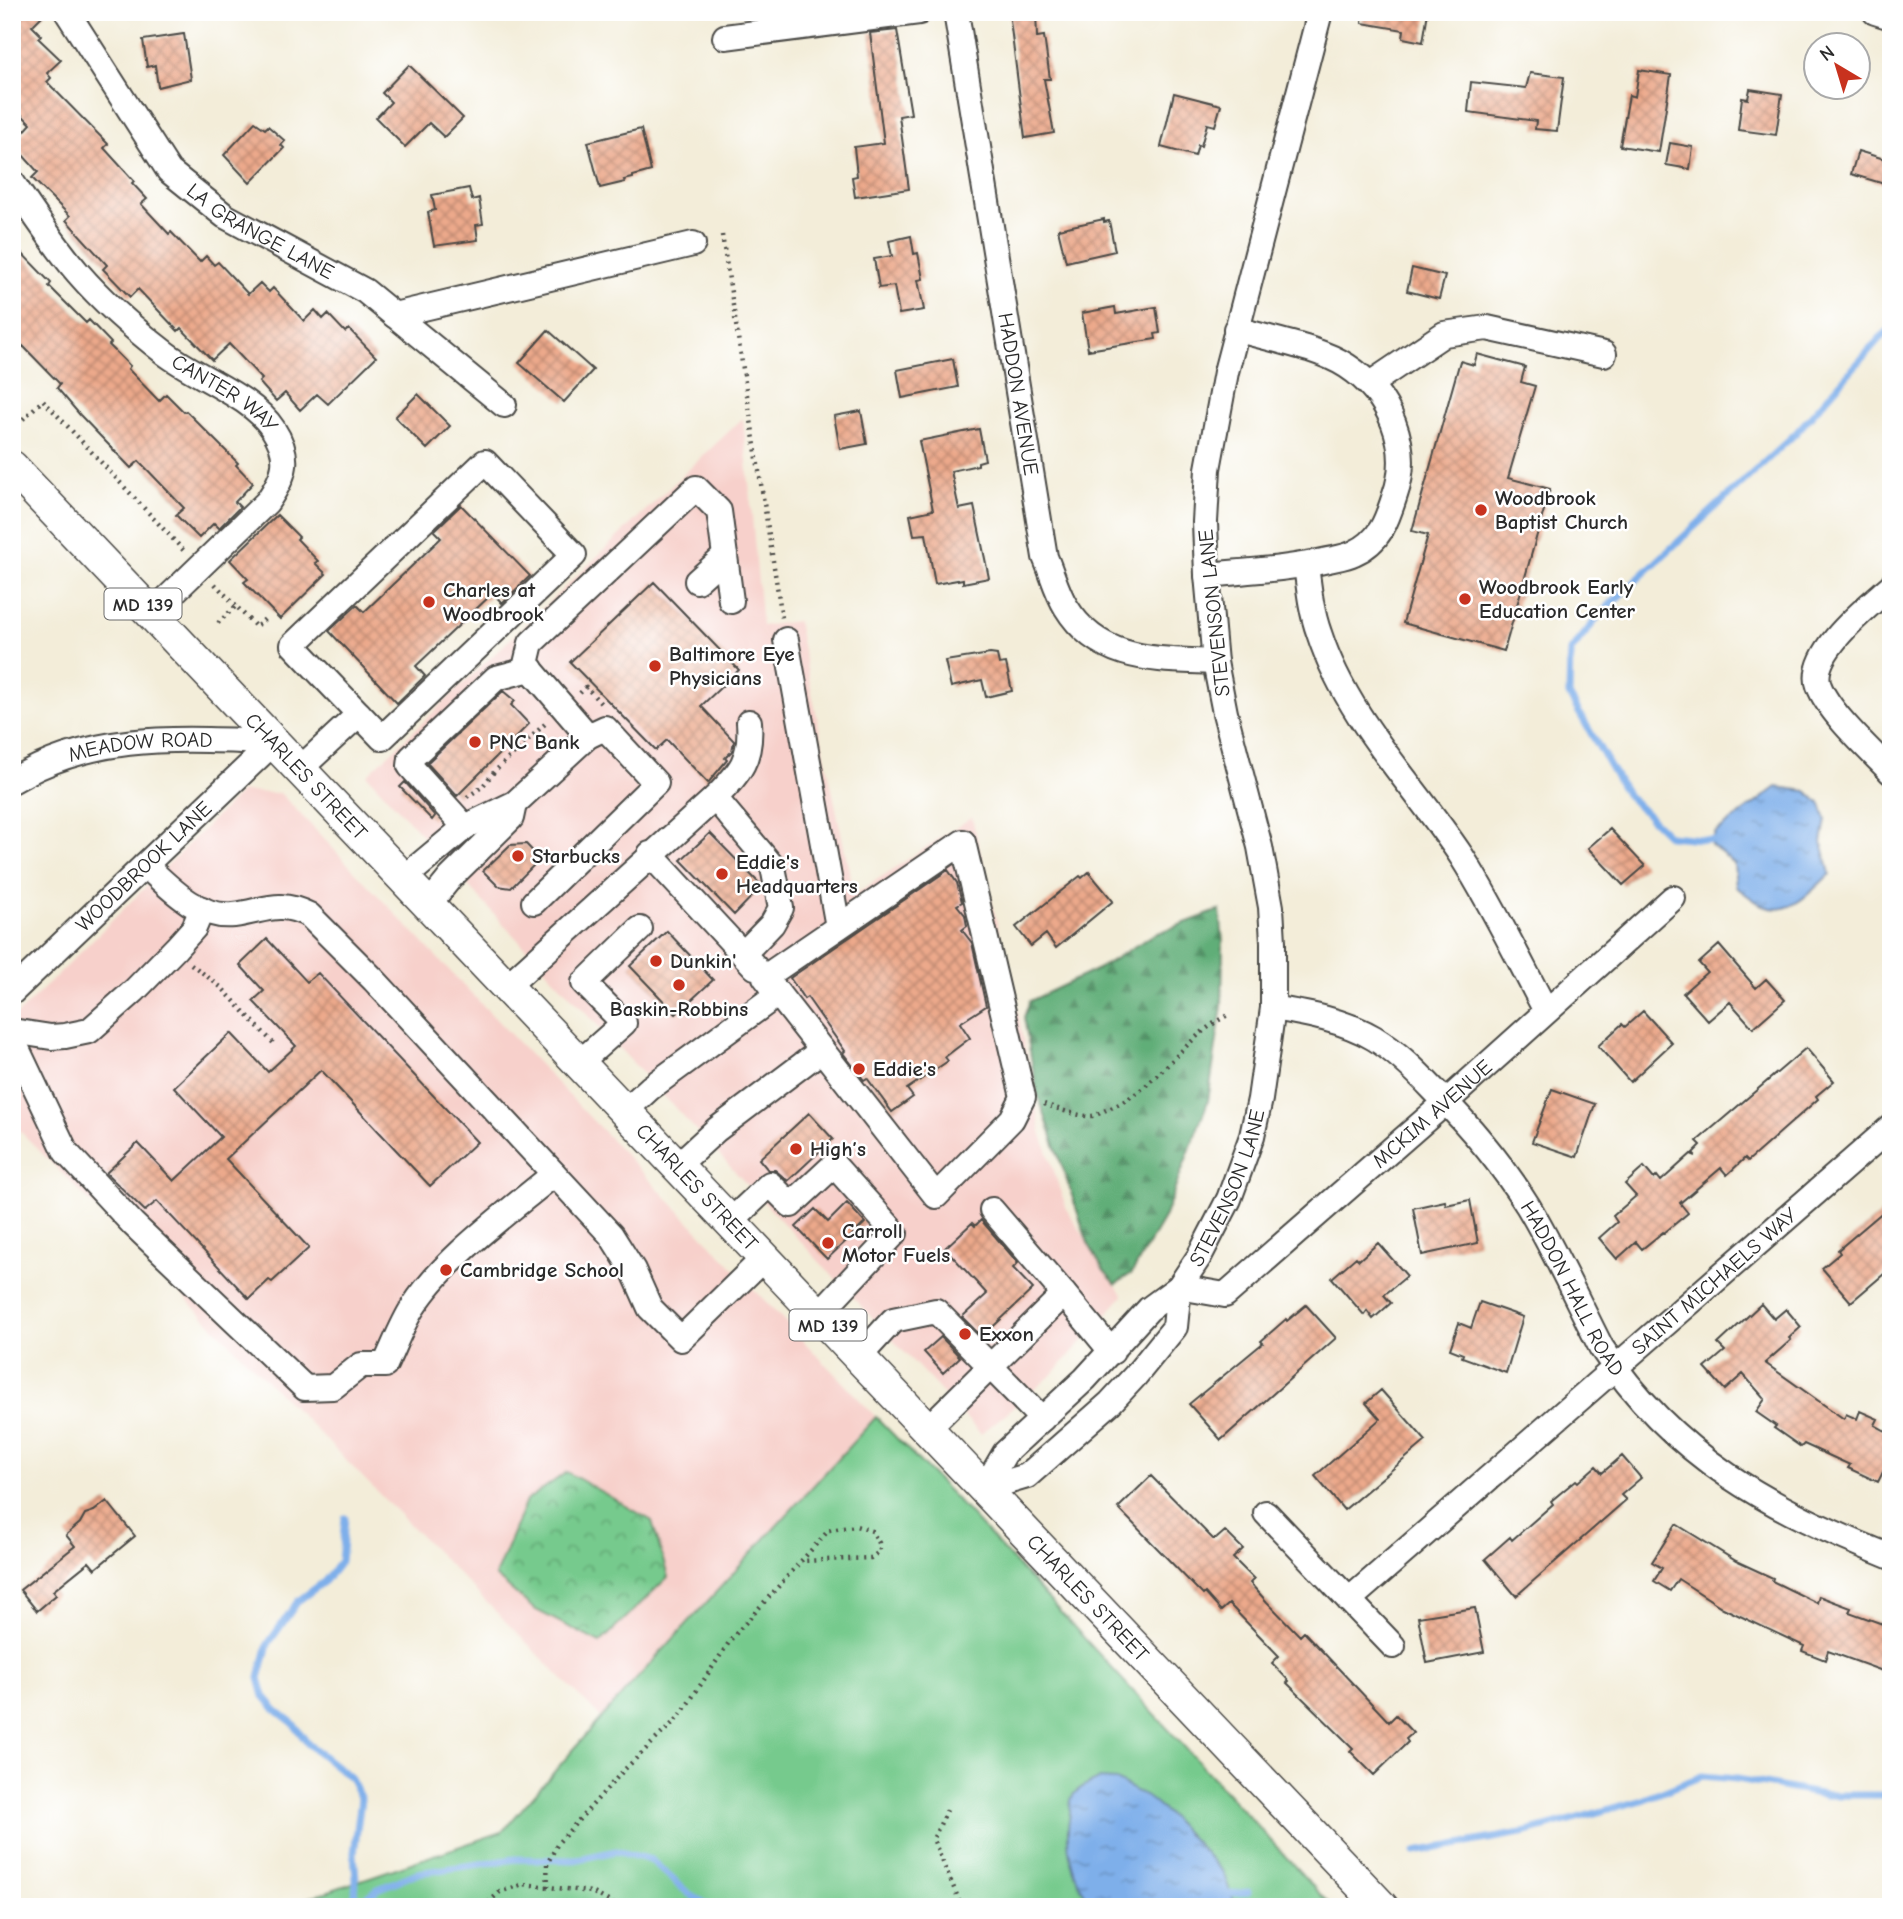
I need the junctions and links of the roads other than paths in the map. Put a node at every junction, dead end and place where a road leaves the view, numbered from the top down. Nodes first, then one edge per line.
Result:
1 (67, 12) edge
2 (919, 12) edge
3 (956, 12) edge
4 (1320, 12) edge
5 (1875, 12) edge
6 (1891, 17) edge
7 (725, 37) dead end
8 (12, 182) edge
9 (693, 244) dead end
10 (394, 315) junction
11 (1236, 329) junction
12 (1604, 354) dead end
13 (1370, 384) junction
14 (504, 405) dead end
15 (12, 467) edge
16 (725, 556) junction
17 (1306, 565) junction
18 (1207, 575) junction
19 (697, 581) dead end
20 (1891, 586) edge
21 (731, 601) dead end
22 (152, 613) junction
23 (786, 640) road end
24 (1215, 662) junction
25 (531, 669) junction
26 (359, 714) junction
27 (749, 722) dead end
28 (588, 736) junction
29 (274, 742) junction
30 (300, 768) junction
31 (1891, 772) edge
32 (12, 781) edge
33 (715, 797) junction
34 (515, 803) junction
35 (465, 827) junction
36 (650, 854) junction
37 (145, 865) junction
38 (404, 878) junction
39 (1673, 898) dead end
40 (534, 902) dead end
41 (429, 904) junction
42 (202, 909) junction
43 (838, 927) junction
44 (639, 929) dead end
45 (743, 954) junction
46 (507, 986) junction
47 (771, 986) junction
48 (12, 992) edge
49 (1273, 1008) junction
50 (1546, 1011) junction
51 (12, 1031) edge
52 (12, 1038) edge
53 (822, 1050) junction
54 (579, 1063) junction
55 (1446, 1102) junction
56 (625, 1111) junction
57 (1891, 1127) edge
58 (677, 1166) junction
59 (554, 1174) junction
60 (992, 1210) dead end
61 (730, 1222) junction
62 (764, 1258) junction
63 (1179, 1287) junction
64 (1065, 1294) junction
65 (818, 1315) junction
66 (1112, 1352) junction
67 (859, 1357) junction
68 (990, 1366) junction
69 (1615, 1368) junction
70 (1042, 1419) junction
71 (927, 1429) junction
72 (984, 1489) junction
73 (1266, 1513) dead end
74 (1891, 1557) edge
75 (1349, 1600) junction
76 (1393, 1646) dead end
77 (1382, 1907) edge

1 - 10 street, LA GRANGE LANE
2 - 7 street
3 - 24 street, HADDON AVENUE
4 - 11 street, STEVENSON LANE
5 - 6 street
8 - 22 street, CANTER WAY
9 - 10 street
10 - 14 street, LA GRANGE LANE
11 - 13 street
11 - 18 street, STEVENSON LANE
12 - 13 street
13 - 17 street
15 - 22 main road, CHARLES STREET / MD 139
16 - 19 street
16 - 21 street
16 - 25 street
17 - 18 street
17 - 50 street
18 - 24 street, STEVENSON LANE
20 - 31 street
22 - 29 main road, CHARLES STREET / MD 139
23 - 43 street
24 - 49 street, STEVENSON LANE
25 - 28 street
25 - 35 street
26 - 26 street
26 - 30 street
27 - 33 street
28 - 34 street
28 - 40 street
29 - 30 main road, CHARLES STREET / MD 139
29 - 32 street, MEADOW ROAD
29 - 37 street, WOODBROOK LANE
30 - 38 main road, CHARLES STREET / MD 139
33 - 36 street
33 - 45 street
34 - 35 street
34 - 41 street
35 - 38 street
36 - 45 street
36 - 46 street
37 - 42 street
37 - 48 street, WOODBROOK LANE
38 - 41 main road, CHARLES STREET / MD 139
39 - 50 street, MCKIM AVENUE
41 - 46 main road, CHARLES STREET / MD 139
42 - 51 street
42 - 59 street
43 - 47 street
43 - 53 street
44 - 54 street
45 - 47 street
46 - 54 main road, CHARLES STREET / MD 139
47 - 53 street
47 - 56 street
49 - 55 street, HADDON HALL ROAD
49 - 63 street, STEVENSON LANE
50 - 55 street, MCKIM AVENUE
52 - 59 street
53 - 58 street
54 - 56 main road, CHARLES STREET / MD 139
55 - 63 street, MCKIM AVENUE
55 - 69 street, HADDON HALL ROAD
56 - 58 main road, CHARLES STREET / MD 139
57 - 69 street, SAINT MICHAELS WAY
58 - 61 main road, CHARLES STREET / MD 139
59 - 62 street
60 - 64 street
61 - 62 main road, CHARLES STREET / MD 139
61 - 65 street
62 - 65 main road, CHARLES STREET / MD 139
63 - 66 street, STEVENSON LANE
63 - 72 street, STEVENSON LANE
64 - 66 street
64 - 68 street
65 - 67 main road, CHARLES STREET / MD 139
66 - 70 street, STEVENSON LANE
67 - 68 street
67 - 71 main road, CHARLES STREET / MD 139
68 - 70 street
68 - 71 street
69 - 74 street, HADDON HALL ROAD
69 - 75 street, SAINT MICHAELS WAY
70 - 72 street, STEVENSON LANE
71 - 72 main road, CHARLES STREET / MD 139
72 - 77 main road, CHARLES STREET / MD 139
73 - 75 street
75 - 76 street

